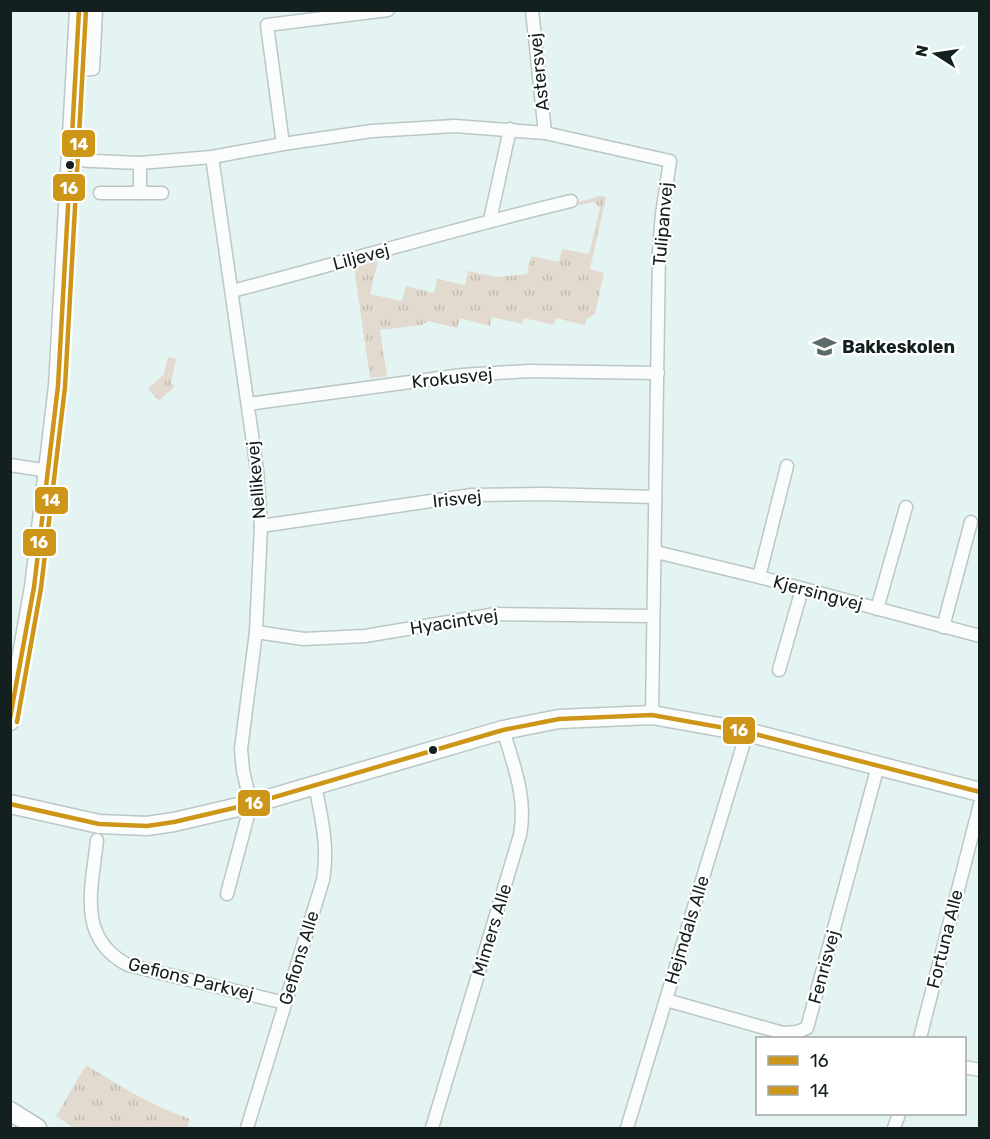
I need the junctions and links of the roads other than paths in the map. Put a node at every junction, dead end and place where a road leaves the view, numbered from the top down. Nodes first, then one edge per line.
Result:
1 (79, 10) edge
2 (96, 10) edge
3 (388, 10) edge
4 (532, 10) edge
5 (76, 70) junction
6 (510, 129) junction
7 (545, 133) junction
8 (283, 144) junction
9 (212, 157) junction
10 (71, 160) junction
11 (140, 163) junction
12 (100, 193) dead end
13 (140, 193) junction
14 (162, 194) dead end
15 (571, 201) dead end
16 (490, 220) junction
17 (232, 291) junction
18 (658, 373) junction
19 (248, 404) junction
20 (10, 465) edge
21 (787, 466) dead end
22 (49, 471) junction
23 (655, 497) junction
24 (906, 507) dead end
25 (971, 522) dead end
26 (261, 525) junction
27 (656, 552) junction
28 (759, 577) junction
29 (802, 589) junction
30 (877, 609) junction
31 (653, 616) junction
32 (943, 627) junction
33 (256, 632) junction
34 (980, 636) edge
35 (779, 670) dead end
36 (652, 715) junction
37 (10, 721) edge
38 (503, 730) junction
39 (747, 732) junction
40 (878, 766) junction
41 (315, 784) junction
42 (980, 792) edge
43 (10, 804) edge
44 (251, 804) junction
45 (980, 804) edge
46 (97, 840) dead end
47 (227, 894) dead end
48 (666, 1000) junction
49 (285, 1003) junction
50 (920, 1037) edge
51 (10, 1111) edge
52 (37, 1128) edge
53 (247, 1128) edge
54 (432, 1128) edge
55 (627, 1128) edge

1 - 5 street
2 - 5 street
3 - 8 street
4 - 7 street, Astersvej
5 - 10 street
6 - 7 street, Tulipanvej
6 - 8 street, Tulipanvej
6 - 16 street
7 - 18 street, Tulipanvej
8 - 9 street, Tulipanvej
9 - 11 street, Tulipanvej
9 - 17 street, Nellikevej
10 - 11 street, Tulipanvej
10 - 22 street
11 - 13 street
12 - 13 street
13 - 14 street
15 - 16 street, Liljevej
16 - 17 street, Liljevej
17 - 19 street, Nellikevej
18 - 19 street, Krokusvej
18 - 23 street, Tulipanvej
19 - 26 street, Nellikevej
20 - 22 street
21 - 28 street
22 - 37 street
23 - 26 street, Irisvej
23 - 27 street, Tulipanvej
24 - 30 street
25 - 32 street
26 - 33 street, Nellikevej
27 - 28 street, Kjersingvej
27 - 31 street, Tulipanvej
28 - 29 street, Kjersingvej
29 - 30 street, Kjersingvej
29 - 35 street
30 - 32 street, Kjersingvej
31 - 33 street, Hyacintvej
31 - 36 street, Tulipanvej
32 - 34 street, Kjersingvej
33 - 44 street, Nellikevej
36 - 38 street
36 - 39 street
38 - 41 street
38 - 54 street, Mimers Alle
39 - 40 street
39 - 48 street, Hejmdals Alle
40 - 42 street
40 - 48 street, Fenrisvej
41 - 44 street
41 - 49 street, Gefions Alle
43 - 44 street
44 - 47 street
45 - 50 street, Fortuna Alle
46 - 49 street, Gefions Parkvej
48 - 55 street, Hejmdals Alle
49 - 53 street, Gefions Alle
51 - 52 street

